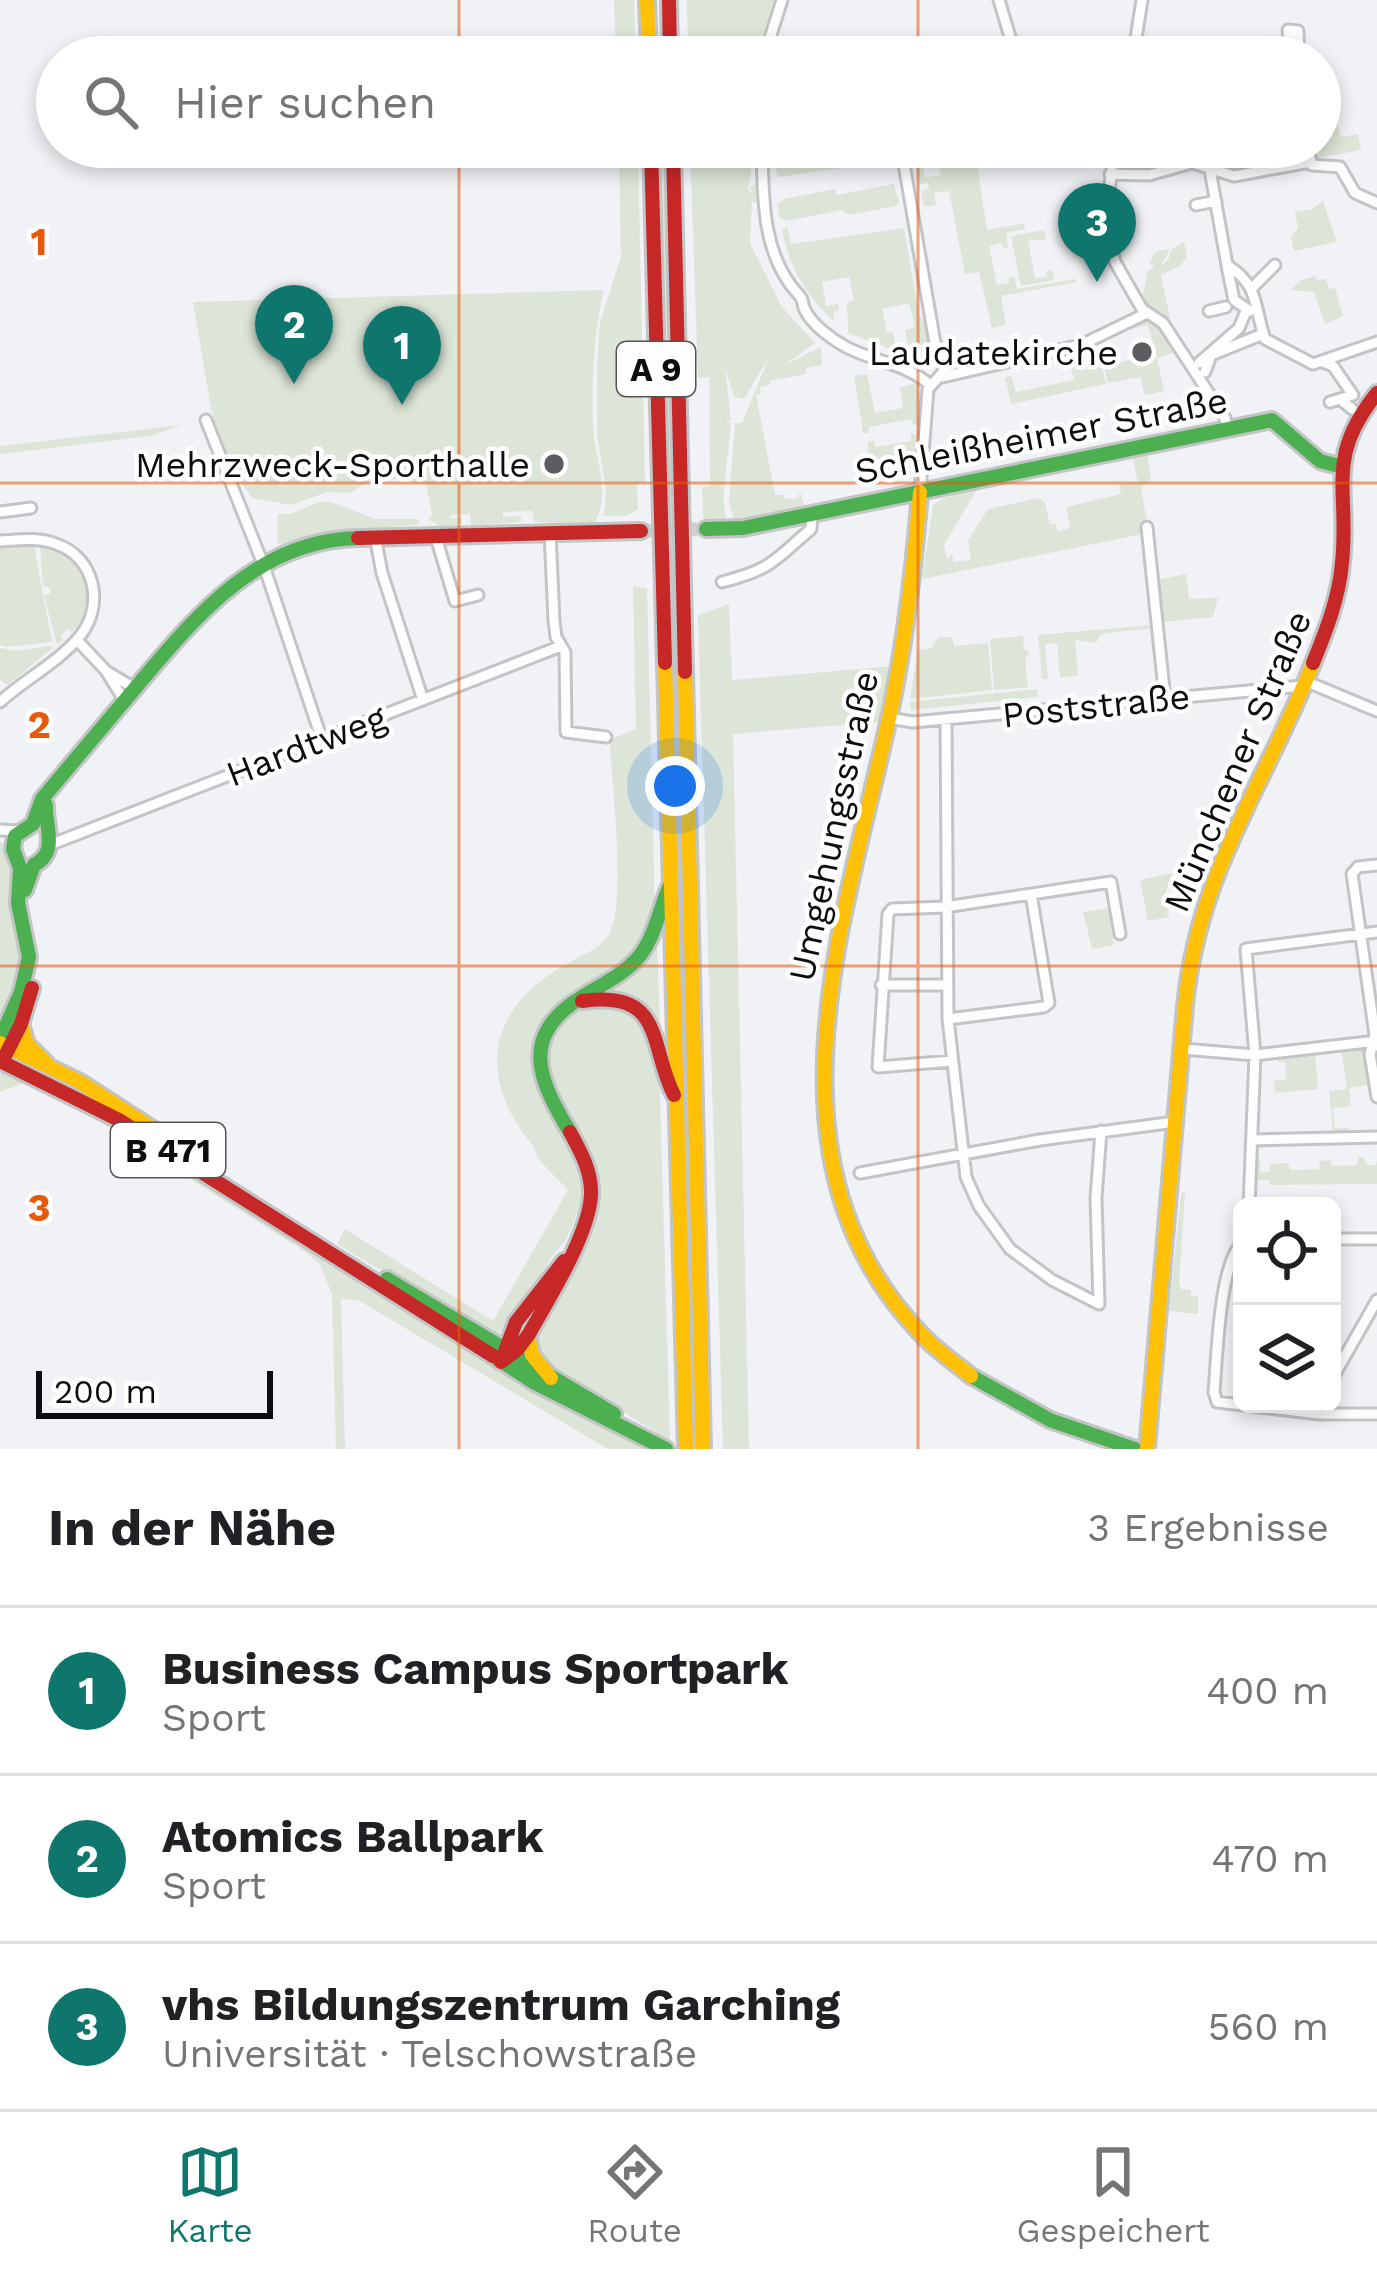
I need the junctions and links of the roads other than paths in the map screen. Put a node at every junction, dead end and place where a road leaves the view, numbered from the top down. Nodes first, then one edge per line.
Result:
1 (647, 0) edge
2 (669, 0) edge
3 (782, 0) edge
4 (999, 0) edge
5 (1142, 0) edge
6 (648, 36) edge
7 (670, 36) edge
8 (771, 36) edge
9 (1009, 36) edge
10 (1136, 36) edge
11 (652, 168) edge
12 (673, 168) edge
13 (764, 168) edge
14 (905, 168) edge
15 (1112, 168) edge
16 (1175, 168) edge
17 (1205, 168) edge
18 (1264, 168) edge
19 (1341, 168) edge
20 (1210, 170) junction
21 (1110, 174) junction
22 (1216, 202) junction
23 (1377, 203) edge
24 (1196, 205) dead end
25 (1227, 265) junction
26 (1275, 265) dead end
27 (1253, 287) junction
28 (1230, 304) junction
29 (1209, 311) dead end
30 (1250, 311) junction
31 (1147, 313) junction
32 (1263, 334) junction
33 (1377, 342) edge
34 (1211, 355) junction
35 (1322, 362) junction
36 (1202, 367) dead end
37 (944, 371) junction
38 (930, 385) junction
39 (1375, 400) edge
40 (1352, 409) dead end
41 (206, 420) dead end
42 (1227, 428) junction
43 (1339, 466) junction
44 (920, 492) junction
45 (31, 508) dead end
46 (0, 512) edge
47 (812, 512) junction
48 (1147, 527) dead end
49 (706, 529) tunnel mouth
50 (641, 531) tunnel mouth
51 (550, 532) junction
52 (435, 534) junction
53 (375, 536) junction
54 (0, 541) edge
55 (262, 563) junction
56 (722, 582) dead end
57 (478, 595) dead end
58 (77, 640) junction
59 (561, 646) junction
60 (1304, 683) junction
61 (129, 694) junction
62 (1165, 698) junction
63 (423, 700) junction
64 (0, 702) edge
65 (1377, 711) edge
66 (889, 718) junction
67 (946, 719) junction
68 (321, 737) junction
69 (606, 737) dead end
70 (49, 794) junction
71 (24, 829) junction
72 (0, 833) edge
73 (50, 838) junction
74 (22, 859) junction
75 (1377, 865) edge
76 (672, 881) junction
77 (1031, 894) junction
78 (945, 907) junction
79 (1377, 932) edge
80 (1120, 934) dead end
81 (1360, 936) junction
82 (881, 985) junction
83 (947, 985) junction
84 (570, 1004) junction
85 (948, 1019) junction
86 (21, 1024) junction
87 (1376, 1045) edge
88 (1183, 1049) junction
89 (2, 1050) edge
90 (1256, 1055) junction
91 (952, 1061) junction
92 (49, 1067) junction
93 (1377, 1096) edge
94 (676, 1098) junction
95 (1175, 1122) junction
96 (1101, 1131) junction
97 (1377, 1137) edge
98 (1253, 1140) junction
99 (964, 1153) junction
100 (860, 1173) dead end
101 (1250, 1197) edge
102 (1341, 1239) edge
103 (1377, 1239) edge
104 (326, 1247) junction
105 (1233, 1257) edge
106 (563, 1261) junction
107 (1099, 1284) junction
108 (1079, 1291) junction
109 (1377, 1300) edge
110 (528, 1335) junction
111 (506, 1356) junction
112 (1341, 1363) edge
113 (550, 1378) junction
114 (1233, 1403) edge
115 (1341, 1411) edge
116 (1377, 1414) edge
117 (634, 1431) junction
118 (661, 1446) edge
119 (686, 1449) edge
120 (703, 1449) edge
121 (1135, 1449) edge
122 (1147, 1449) edge

1 - 6 main road
2 - 7 main road
3 - 8 street
4 - 9 street
5 - 10 street
11 - 76 main road, A 9
12 - 120 main road, A 9
13 - 38 street
14 - 37 street
15 - 21 street
16 - 21 street
17 - 20 street
18 - 20 street
19 - 23 street
20 - 22 street
21 - 31 street
22 - 24 street
22 - 25 street
25 - 27 street
25 - 28 street
26 - 27 street
27 - 30 street
28 - 29 street
28 - 30 street
30 - 32 street
30 - 34 street
31 - 37 street
31 - 42 street
32 - 34 street
32 - 35 street
33 - 35 street
34 - 36 street
35 - 40 street
37 - 38 street
38 - 44 street
39 - 43 main road, Münchener Straße
41 - 55 street
42 - 43 main road, Schleißheimer Straße
42 - 44 main road, Schleißheimer Straße
43 - 60 main road, Münchener Straße
44 - 47 main road, Schleißheimer Straße
44 - 66 main road, Umgehungsstraße
45 - 46 street
47 - 49 main road, Schleißheimer Straße
47 - 56 street, Schleißheimer Straße
48 - 62 street
50 - 51 main road
51 - 52 main road
51 - 59 street
52 - 53 main road
52 - 57 street
53 - 55 main road
53 - 63 street
54 - 58 street
55 - 61 main road
55 - 68 street
58 - 61 street
58 - 64 street
59 - 63 street, Hardtweg
59 - 69 street
60 - 62 street, Poststraße
60 - 65 street
60 - 88 main road, Münchener Straße
61 - 70 main road
62 - 67 street, Poststraße
63 - 68 street, Hardtweg
66 - 67 street, Poststraße
66 - 121 main road, Umgehungsstraße
67 - 78 street
68 - 73 street, Hardtweg
70 - 71 main road
70 - 73 main road
71 - 72 street
71 - 73 main road
71 - 74 main road
72 - 74 street
73 - 74 main road
74 - 86 main road
74 - 89 main road
75 - 81 street
76 - 84 main road
76 - 94 main road, A 9
77 - 78 street
77 - 80 street
77 - 85 street
78 - 82 street
78 - 83 street
79 - 81 street
81 - 87 street
81 - 90 street
82 - 83 street
82 - 91 street
83 - 85 street
84 - 94 main road
84 - 106 main road
85 - 91 street
86 - 89 main road
86 - 92 main road
87 - 90 street
87 - 93 street
88 - 90 street
88 - 95 main road, Münchener Straße
89 - 92 main road, B 471
89 - 104 main road, B 471
90 - 98 street
91 - 99 street
92 - 104 main road, B 471
94 - 119 main road, A 9
95 - 96 street
95 - 122 main road, Münchener Straße
96 - 99 street
96 - 107 street
97 - 98 street
98 - 101 street
99 - 100 street
99 - 108 street
102 - 103 street
104 - 111 main road, B 471
105 - 114 street
106 - 110 main road
106 - 111 main road
107 - 108 street
107 - 108 street
109 - 112 street
110 - 111 main road
110 - 113 main road
111 - 113 main road, B 471
111 - 117 main road, B 471
113 - 117 main road, B 471
115 - 116 street
117 - 118 main road, B 471

